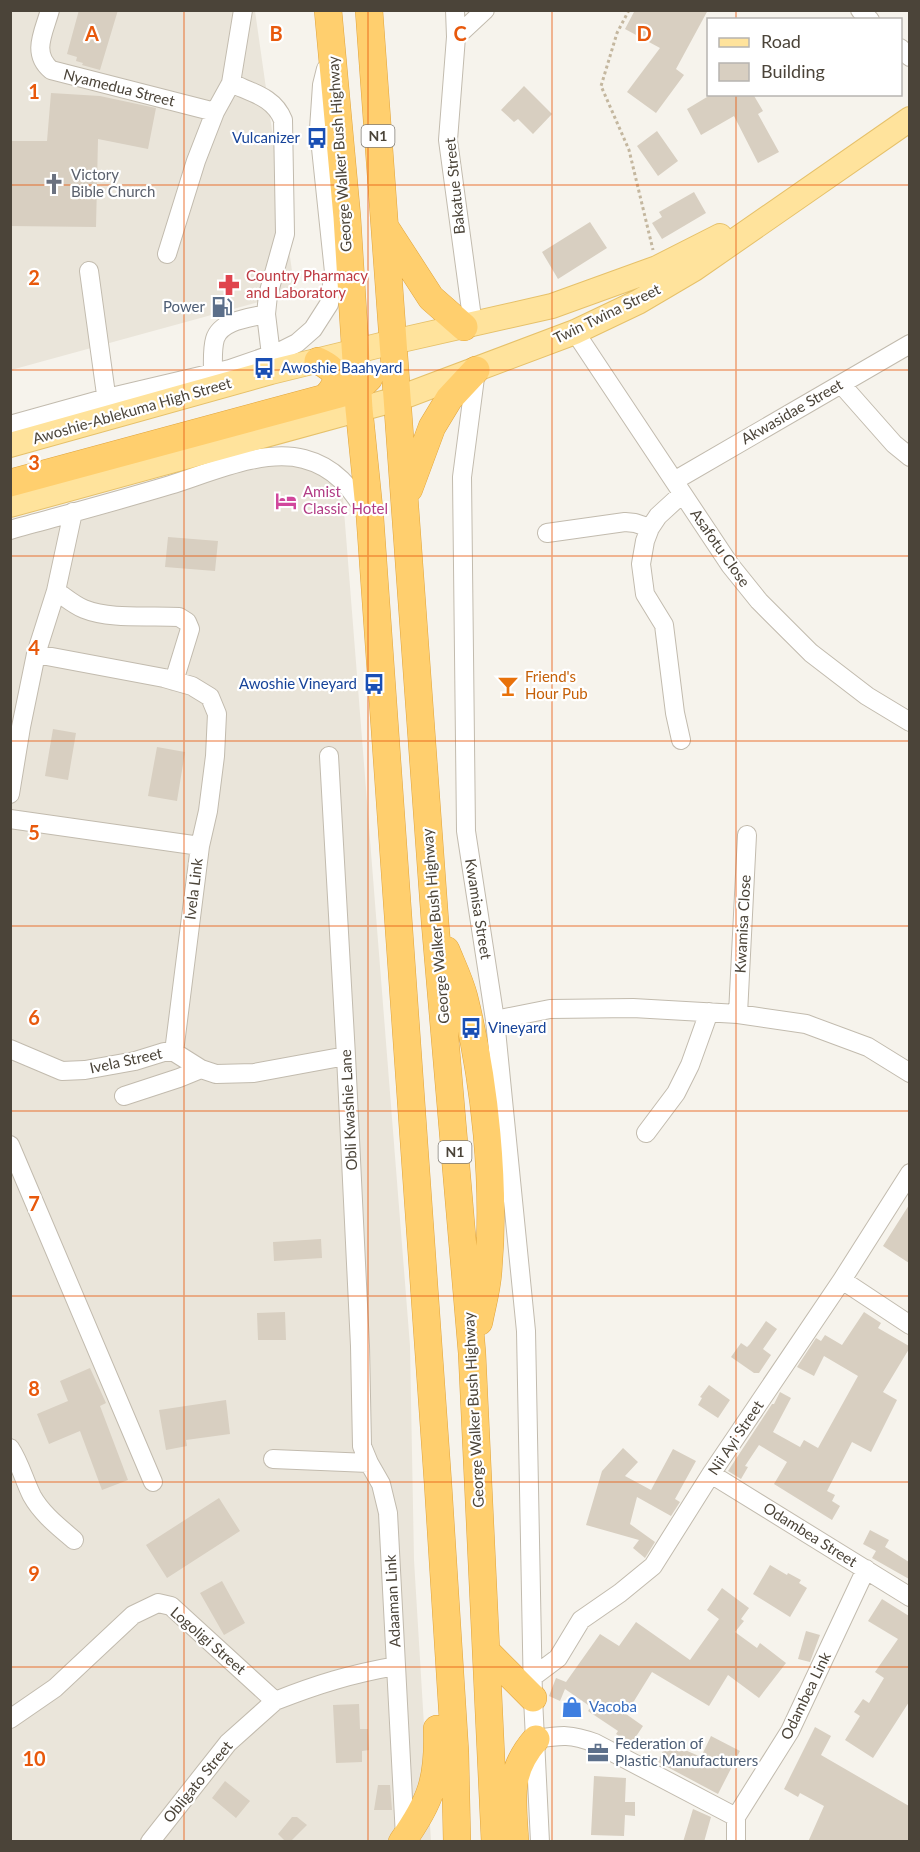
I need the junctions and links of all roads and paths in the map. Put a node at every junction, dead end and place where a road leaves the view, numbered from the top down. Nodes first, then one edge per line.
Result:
1 (50, 10) edge
2 (243, 10) edge
3 (328, 10) edge
4 (369, 10) edge
5 (455, 10) edge
6 (485, 10) edge
7 (629, 10) edge
8 (456, 38) junction
9 (332, 40) junction
10 (231, 83) junction
11 (215, 112) junction
12 (909, 119) edge
13 (799, 195) junction
14 (384, 225) junction
15 (167, 254) dead end
16 (657, 267) junction
17 (89, 271) dead end
18 (334, 272) joint
19 (266, 314) junction
20 (468, 326) junction
21 (575, 332) junction
22 (393, 342) junction
23 (909, 344) edge
24 (355, 351) junction
25 (270, 355) junction
26 (318, 361) junction
27 (476, 370) junction
28 (213, 373) junction
29 (841, 384) junction
30 (326, 398) junction
31 (358, 399) junction
32 (397, 399) junction
33 (108, 407) junction
34 (10, 425) edge
35 (10, 445) edge
36 (909, 457) edge
37 (10, 483) edge
38 (678, 487) junction
39 (405, 502) junction
40 (10, 505) edge
41 (73, 512) junction
42 (370, 518) junction
43 (650, 528) junction
44 (10, 530) edge
45 (547, 533) dead end
46 (56, 591) junction
47 (36, 654) junction
48 (174, 681) junction
49 (909, 722) edge
50 (681, 740) dead end
51 (329, 756) dead end
52 (10, 794) edge
53 (10, 819) edge
54 (747, 835) dead end
55 (200, 846) junction
56 (709, 1012) junction
57 (738, 1014) junction
58 (495, 1020) junction
59 (10, 1049) edge
60 (174, 1052) junction
61 (346, 1056) junction
62 (201, 1068) junction
63 (909, 1073) edge
64 (124, 1096) dead end
65 (646, 1133) dead end
66 (10, 1145) edge
67 (909, 1173) edge
68 (842, 1280) junction
69 (909, 1325) edge
70 (10, 1448) edge
71 (273, 1459) dead end
72 (369, 1463) junction
73 (711, 1474) junction
74 (153, 1482) dead end
75 (438, 1484) junction
76 (74, 1540) dead end
77 (866, 1569) junction
78 (909, 1597) edge
79 (487, 1652) junction
80 (396, 1666) junction
81 (533, 1687) junction
82 (275, 1701) junction
83 (10, 1719) edge
84 (536, 1739) junction
85 (736, 1817) junction
86 (403, 1840) edge
87 (150, 1842) edge
88 (457, 1842) edge
89 (495, 1842) edge
90 (515, 1842) edge
91 (540, 1842) edge
92 (736, 1842) edge

1 - 11 street, Nyamedua Street
2 - 10 street
3 - 9 highway, George Walker Bush Highway / N1
4 - 14 highway, George Walker Bush Highway / N1
5 - 8 street, Bakatue Street
6 - 8 street
7 - 16 path
8 - 20 street, Bakatue Street
9 - 18 street, George Walker Bush Highway
9 - 24 highway, George Walker Bush Highway / N1
10 - 11 street
10 - 19 street
11 - 15 street
12 - 13 main road, Twin Twina Street
13 - 16 main road, Twin Twina Street
13 - 21 main road, Twin Twina Street
14 - 20 highway
14 - 22 highway, George Walker Bush Highway / N1
16 - 20 main road, Twin Twina Street
17 - 33 street
18 - 25 street, Awoshie-Ablekuma High Street
19 - 25 street
19 - 28 street
20 - 22 main road, Twin Twina Street
21 - 27 main road, Twin Twina Street
21 - 38 street, Asafotu Close
22 - 24 main road, Awoshie-Ablekuma High Street
22 - 31 highway
22 - 32 highway, George Walker Bush Highway / N1
23 - 29 street, Akwasidae Street
24 - 26 main road, Awoshie-Ablekuma High Street
24 - 31 highway, George Walker Bush Highway / N1
25 - 28 street, Awoshie-Ablekuma High Street
26 - 30 highway
26 - 33 main road, Awoshie-Ablekuma High Street
27 - 32 main road, Twin Twina Street
27 - 39 highway
27 - 58 street, Kwamisa Street
28 - 33 street, Awoshie-Ablekuma High Street
29 - 36 street
29 - 38 street, Akwasidae Street
30 - 31 highway
30 - 37 highway
31 - 32 main road, Twin Twina Street
31 - 40 main road
31 - 42 highway, George Walker Bush Highway / N1
32 - 39 highway, George Walker Bush Highway / N1
33 - 34 street, Awoshie-Ablekuma High Street
33 - 35 main road, Awoshie-Ablekuma High Street
38 - 43 street, Akwasidae Street
38 - 49 street, Asafotu Close
39 - 79 highway, George Walker Bush Highway / N1
41 - 42 street
41 - 44 street
41 - 46 street
42 - 75 highway, George Walker Bush Highway / N1
43 - 45 street
43 - 50 street
46 - 47 street
46 - 48 street
47 - 48 street
47 - 52 street
48 - 55 street
51 - 61 street, Obli Kwashie Lane
53 - 55 street, Ivela Link
54 - 57 street, Kwamisa Close
55 - 60 street, Ivela Link
56 - 57 street
56 - 58 street
56 - 65 street
57 - 63 street
58 - 81 street, Kwamisa Street
59 - 60 street, Ivela Street
60 - 62 street, Ivela Street
61 - 62 street, Ivela Street
61 - 72 street, Obli Kwashie Lane
62 - 64 street
66 - 74 street
67 - 68 street, Nii Ayi Street
68 - 69 street
68 - 73 street, Nii Ayi Street
70 - 76 street
71 - 72 street
72 - 80 street, Adaaman Link
73 - 77 street, Odambea Street
73 - 81 street, Nii Ayi Street
75 - 86 highway
75 - 88 highway, George Walker Bush Highway / N1
77 - 78 street, Odambea Street
77 - 85 street, Odambea Link
79 - 81 highway
79 - 89 highway, George Walker Bush Highway / N1
80 - 82 street
80 - 86 street, Adaaman Link
81 - 84 street, Kwamisa Street
82 - 83 street, Logoligi Street
82 - 87 street, Obligato Street
84 - 85 street
84 - 90 highway
84 - 91 street, Kwamisa Street
85 - 92 street

